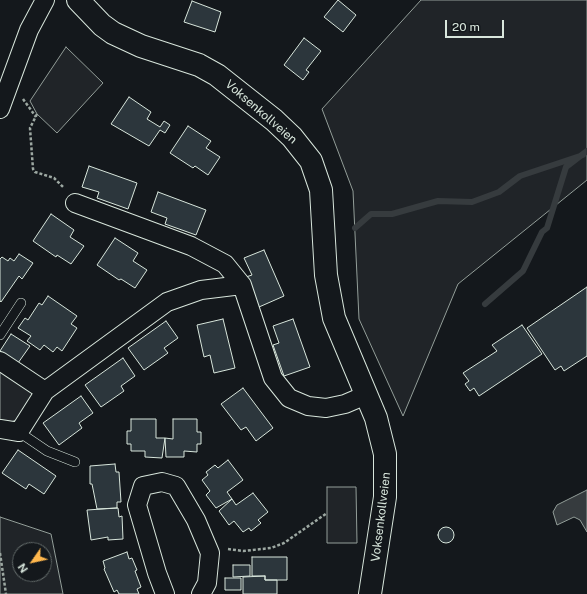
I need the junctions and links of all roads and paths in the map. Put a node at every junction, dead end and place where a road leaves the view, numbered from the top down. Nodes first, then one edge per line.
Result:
1 (45, 0) edge
2 (78, 0) edge
3 (0, 109) edge
4 (37, 114) dead end
5 (75, 203) joint
6 (242, 285) junction
7 (21, 302) dead end
8 (0, 335) edge
9 (0, 362) edge
10 (45, 391) junction
11 (366, 395) junction
12 (0, 429) edge
13 (19, 432) junction
14 (75, 462) dead end
15 (327, 513) dead end
16 (0, 553) edge
17 (210, 553) junction
18 (6, 594) edge
19 (165, 594) edge
20 (201, 594) edge
21 (370, 594) edge

1 - 3 street
2 - 11 street, Voksenkollveien
4 - 5 path
5 - 6 street
6 - 10 street
6 - 11 street
7 - 8 lane
9 - 10 street
10 - 13 street
11 - 21 street, Voksenkollveien
12 - 13 street
13 - 14 lane
15 - 17 path
16 - 18 path
17 - 19 street
17 - 20 street

